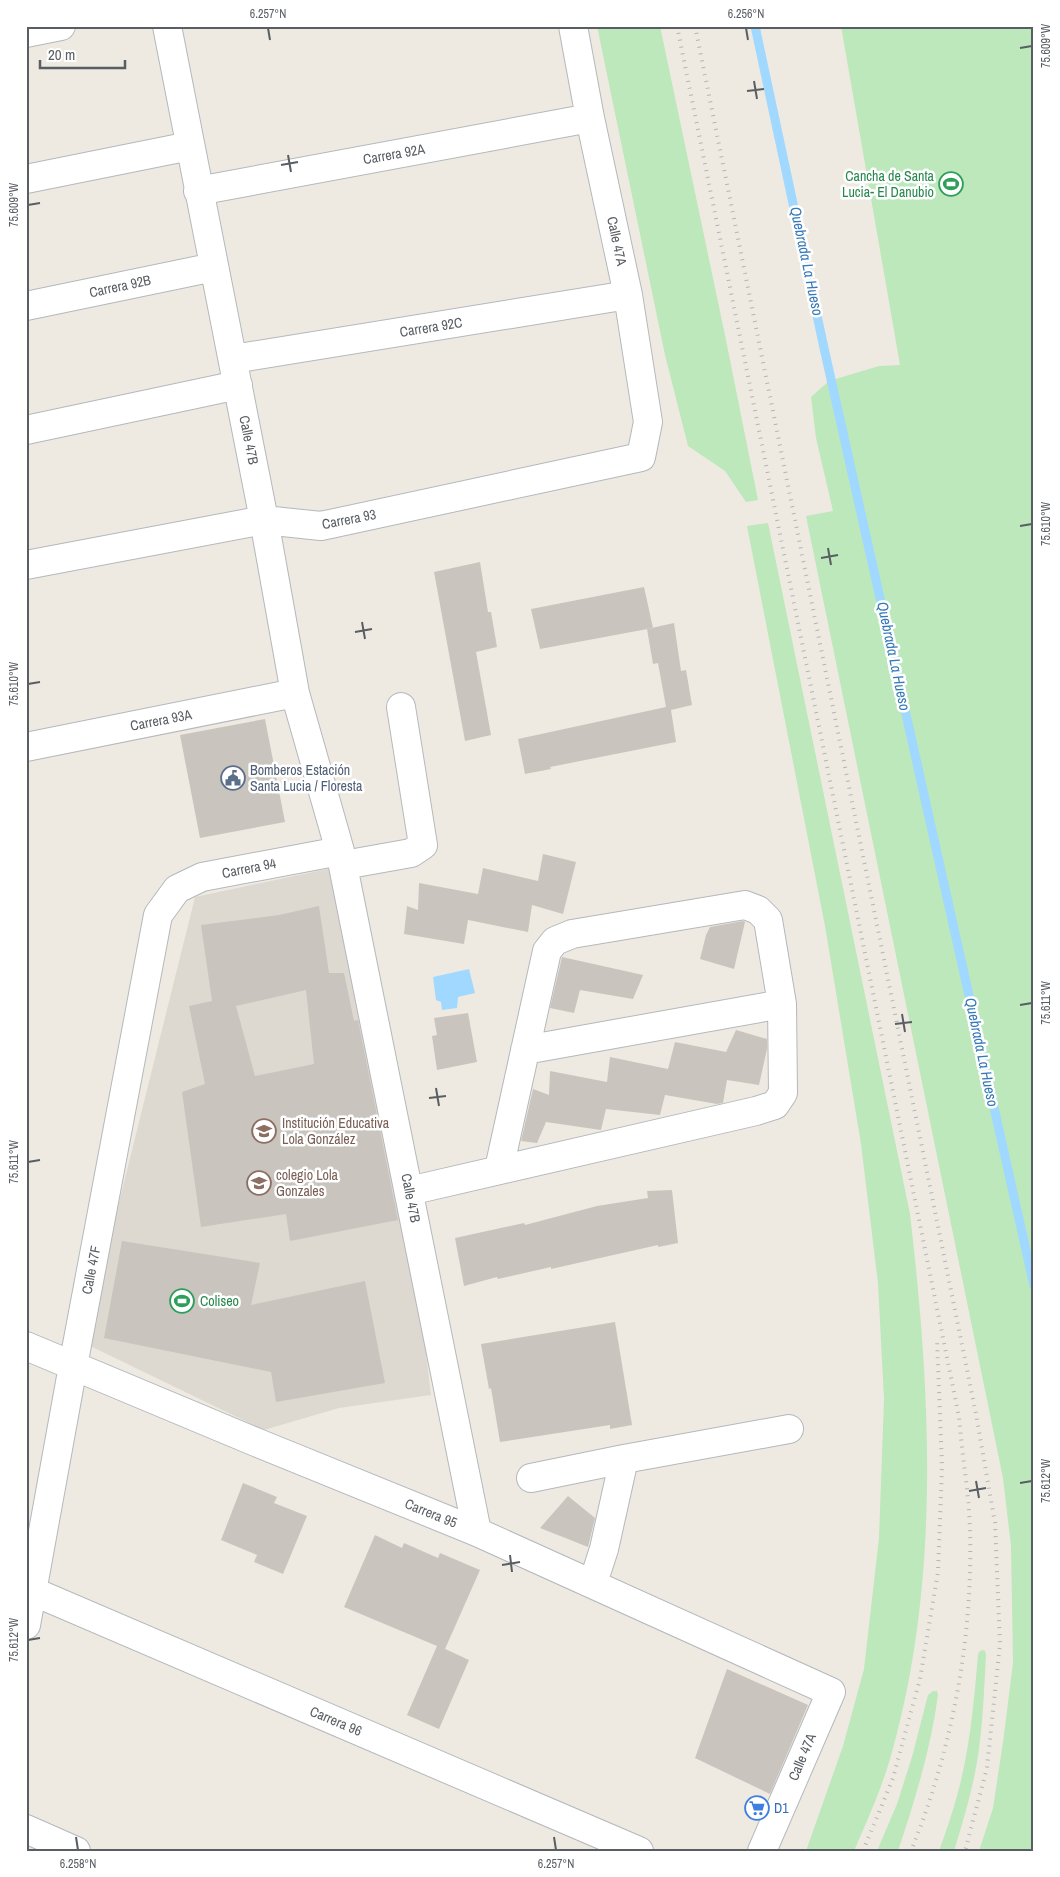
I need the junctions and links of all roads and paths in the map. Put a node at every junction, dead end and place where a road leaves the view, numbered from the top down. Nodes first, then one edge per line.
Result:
1 (61, 26) edge
2 (167, 26) edge
3 (572, 26) edge
4 (26, 33) edge
5 (590, 118) junction
6 (190, 146) junction
7 (26, 179) edge
8 (198, 191) junction
9 (214, 267) junction
10 (628, 295) junction
11 (26, 306) edge
12 (236, 372) junction
13 (26, 430) edge
14 (641, 457) joint
15 (264, 520) junction
16 (26, 566) edge
17 (295, 693) junction
18 (401, 707) dead end
19 (26, 747) edge
20 (342, 858) junction
21 (158, 915) joint
22 (782, 1004) junction
23 (525, 1050) junction
24 (499, 1169) junction
25 (409, 1191) junction
26 (26, 1346) edge
27 (73, 1366) junction
28 (789, 1429) dead end
29 (624, 1458) junction
30 (531, 1478) dead end
31 (477, 1532) junction
32 (592, 1583) junction
33 (32, 1592) junction
34 (26, 1625) edge
35 (830, 1692) joint
36 (26, 1829) edge
37 (76, 1851) edge
38 (639, 1851) edge
39 (762, 1851) edge

1 - 4 street
2 - 6 street, Calle 47B
3 - 5 street, Calle 47A
5 - 8 street, Carrera 92A
5 - 10 street, Calle 47A
6 - 7 street
6 - 8 street, Calle 47B
8 - 9 street, Calle 47B
9 - 11 street, Carrera 92B
9 - 12 street, Calle 47B
10 - 12 street, Carrera 92C
10 - 14 street, Calle 47A
12 - 13 street, Carrera 92C
12 - 15 street, Calle 47B
14 - 15 street, Carrera 93
15 - 16 street, Carrera 93
15 - 17 street, Calle 47B
17 - 19 street, Carrera 93A
17 - 20 street, Calle 47B
18 - 20 street, Carrera 94
20 - 21 street, Carrera 94
20 - 25 street, Calle 47B
21 - 27 street, Calle 47F
22 - 23 street
22 - 23 street
22 - 24 street
23 - 24 street
24 - 25 street
25 - 31 street, Calle 47B
26 - 27 street, Carrera 95
27 - 31 street, Carrera 95
27 - 33 street, Calle 47F
28 - 29 street
29 - 30 street
29 - 32 street
31 - 32 street, Carrera 95
32 - 35 street, Carrera 95
33 - 34 street, Calle 47F
33 - 38 street, Carrera 96
35 - 39 street, Calle 47A
36 - 37 street

